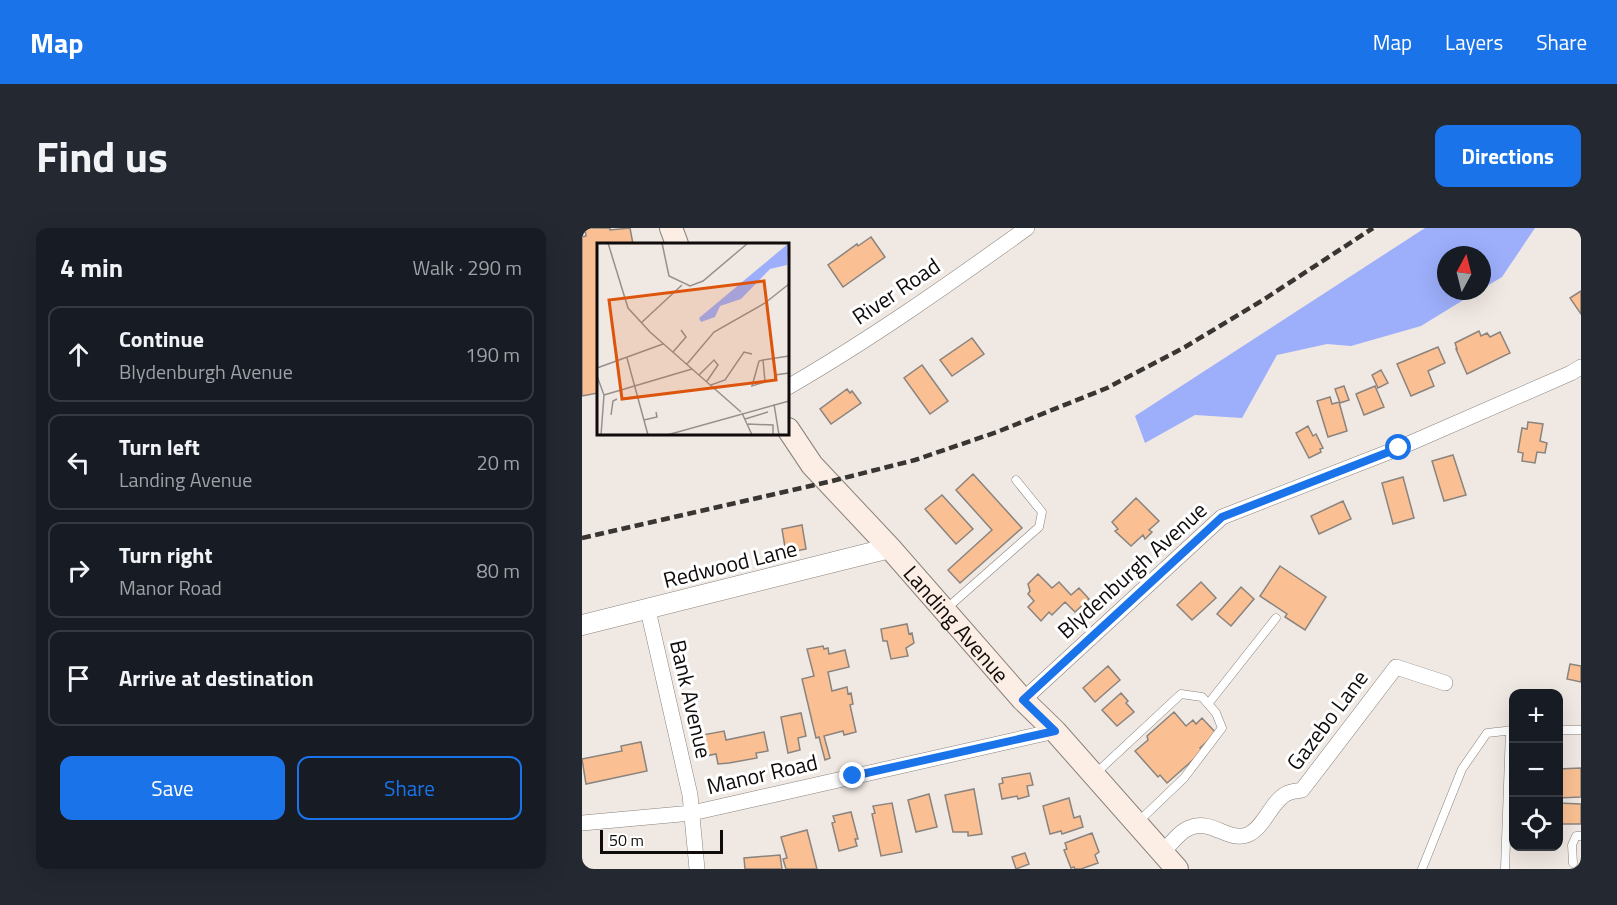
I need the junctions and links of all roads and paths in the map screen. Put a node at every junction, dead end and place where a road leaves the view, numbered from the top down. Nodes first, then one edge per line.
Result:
1 (671, 228) edge
2 (1027, 228) edge
3 (677, 243) edge
4 (1581, 367) edge
5 (789, 386) edge
6 (789, 430) edge
7 (1016, 480) dead end
8 (890, 548) junction
9 (648, 610) junction
10 (945, 610) junction
11 (1276, 618) dead end
12 (582, 625) edge
13 (1445, 683) dead end
14 (1023, 700) junction
15 (1208, 704) junction
16 (1509, 730) edge
17 (1563, 730) edge
18 (1581, 730) edge
19 (1055, 731) junction
20 (1511, 743) edge
21 (1094, 775) junction
22 (692, 813) junction
23 (582, 823) edge
24 (1136, 823) junction
25 (1581, 836) edge
26 (1169, 861) edge
27 (1574, 863) dead end
28 (697, 869) edge
29 (1422, 869) edge
30 (1505, 869) edge

1 - 3 main road
2 - 5 street, River Road
4 - 14 street, Blydenburgh Avenue
6 - 8 main road, Landing Avenue
7 - 10 lane
8 - 9 street, Redwood Lane
8 - 10 main road, Landing Avenue
9 - 12 street, Redwood Lane
9 - 22 street, Bank Avenue
10 - 14 main road, Landing Avenue
11 - 15 lane
13 - 26 street, Gazebo Lane
14 - 19 main road, Landing Avenue
15 - 21 lane
15 - 24 lane
16 - 29 lane
17 - 18 lane
19 - 21 main road, Landing Avenue
19 - 22 street, Manor Road
20 - 30 lane
21 - 24 main road, Landing Avenue
22 - 23 street, Manor Road
22 - 28 street, Bank Avenue
24 - 26 main road, Landing Avenue
25 - 27 lane

